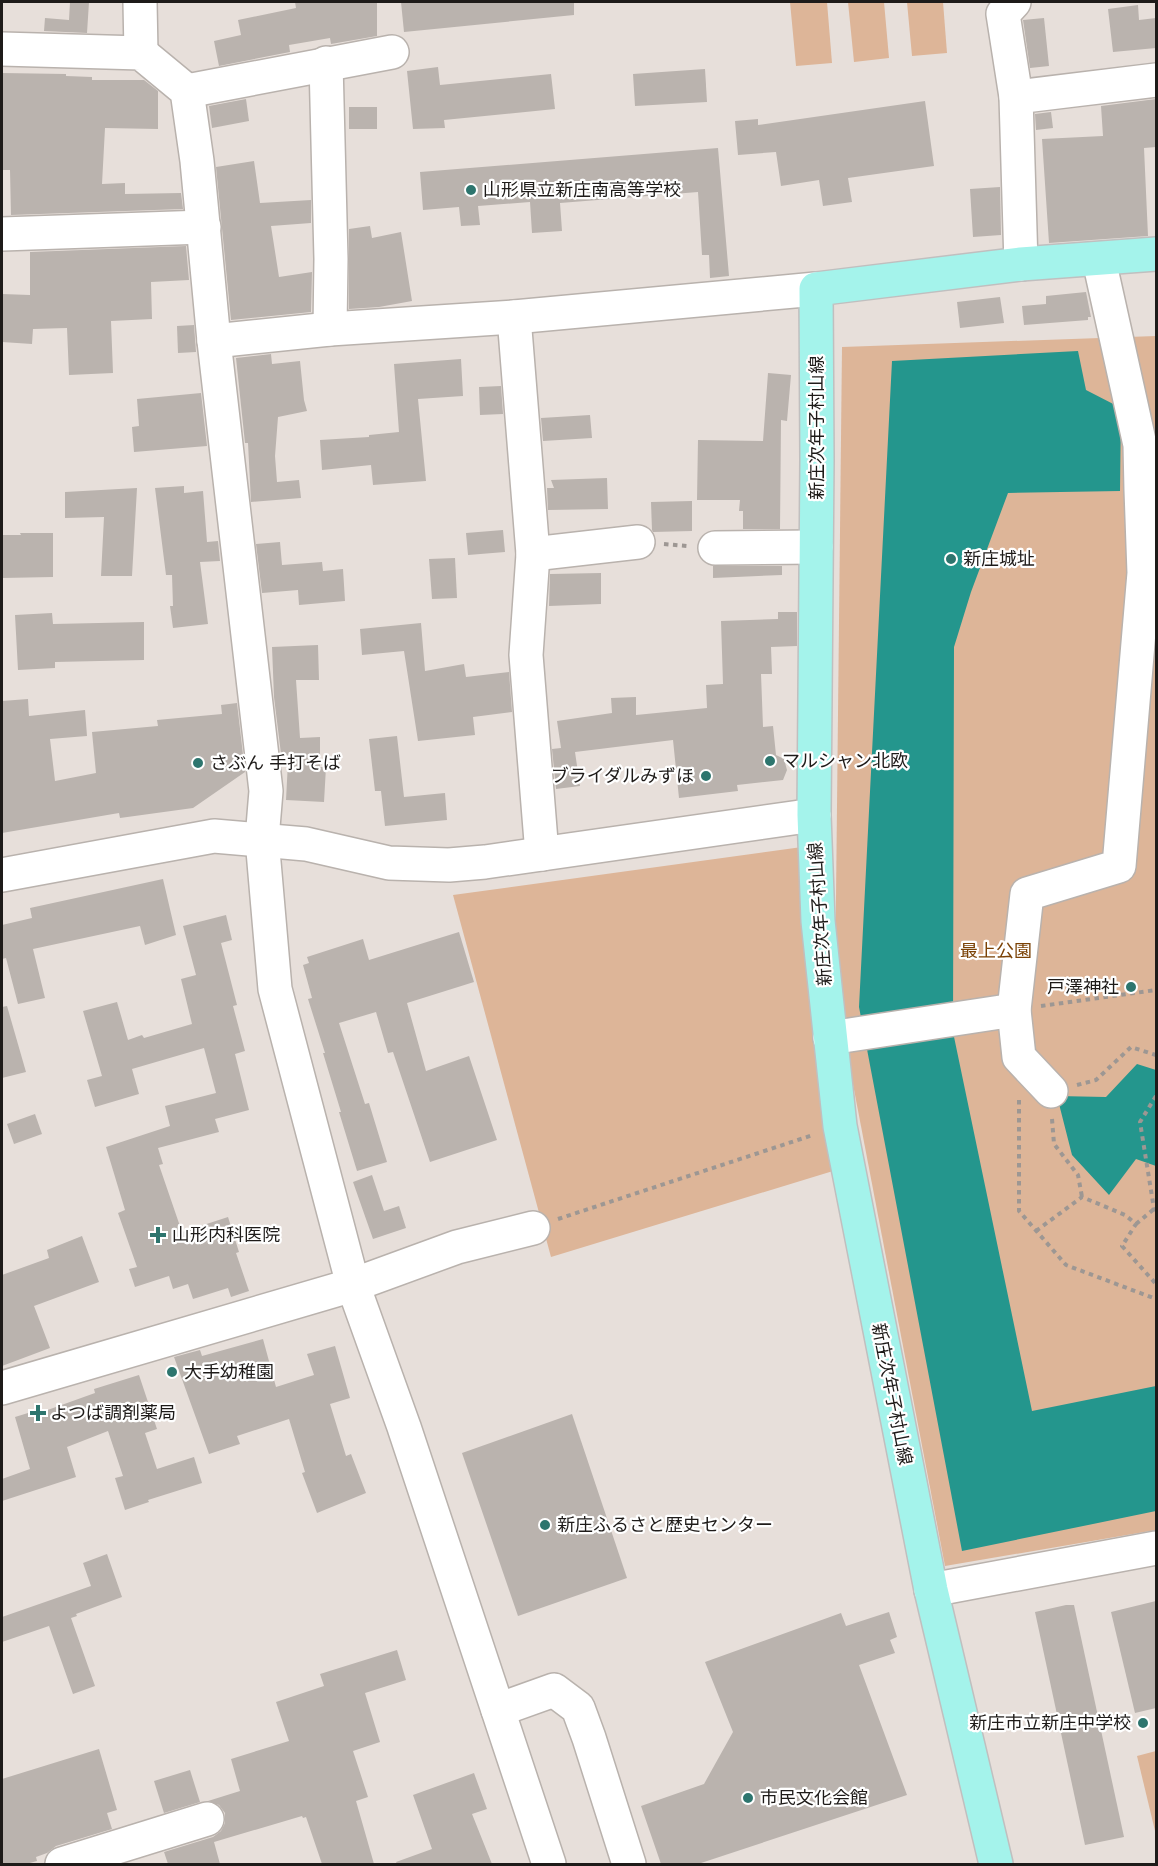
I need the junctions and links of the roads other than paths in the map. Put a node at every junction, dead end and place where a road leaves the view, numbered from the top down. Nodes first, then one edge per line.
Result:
1 (140, 2) edge
2 (1014, 2) edge
3 (2, 49) edge
4 (141, 52) junction
5 (392, 52) dead end
6 (326, 63) junction
7 (1156, 80) edge
8 (187, 91) junction
9 (1016, 97) junction
10 (204, 227) junction
11 (2, 234) edge
12 (1156, 254) edge
13 (1099, 260) junction
14 (1021, 264) junction
15 (816, 289) junction
16 (514, 317) junction
17 (330, 329) junction
18 (214, 341) junction
19 (638, 542) road end
20 (816, 547) junction
21 (715, 548) road end
22 (533, 554) junction
23 (813, 815) junction
24 (262, 839) junction
25 (542, 854) junction
26 (2, 875) edge
27 (1014, 1010) junction
28 (830, 1038) junction
29 (1051, 1091) road end
30 (533, 1228) road end
31 (352, 1285) junction
32 (2, 1388) edge
33 (1156, 1548) edge
34 (931, 1590) junction
35 (498, 1710) junction
36 (207, 1820) dead end
37 (62, 1864) edge
38 (549, 1864) edge
39 (629, 1864) edge
40 (996, 1864) edge

1 - 4 street
2 - 9 street
3 - 4 street
4 - 8 street
5 - 6 street
6 - 8 street
6 - 17 street
7 - 9 street
8 - 10 street
9 - 14 street
10 - 11 street
10 - 18 street
12 - 13 main road
13 - 14 main road
13 - 27 street
14 - 15 main road
15 - 16 street
15 - 20 main road, 新庄次年子村山線
16 - 17 street
16 - 22 street
17 - 18 street
18 - 24 street
19 - 22 street
20 - 21 street
20 - 23 main road, 新庄次年子村山線
22 - 25 street
23 - 25 street
23 - 28 main road, 新庄次年子村山線
24 - 25 street
24 - 26 street
24 - 31 street
27 - 28 street
27 - 29 street
28 - 34 main road, 新庄次年子村山線
30 - 31 street
31 - 32 street
31 - 35 street
33 - 34 street
34 - 40 main road, 新庄次年子村山線
35 - 38 street
35 - 39 street
36 - 37 street

